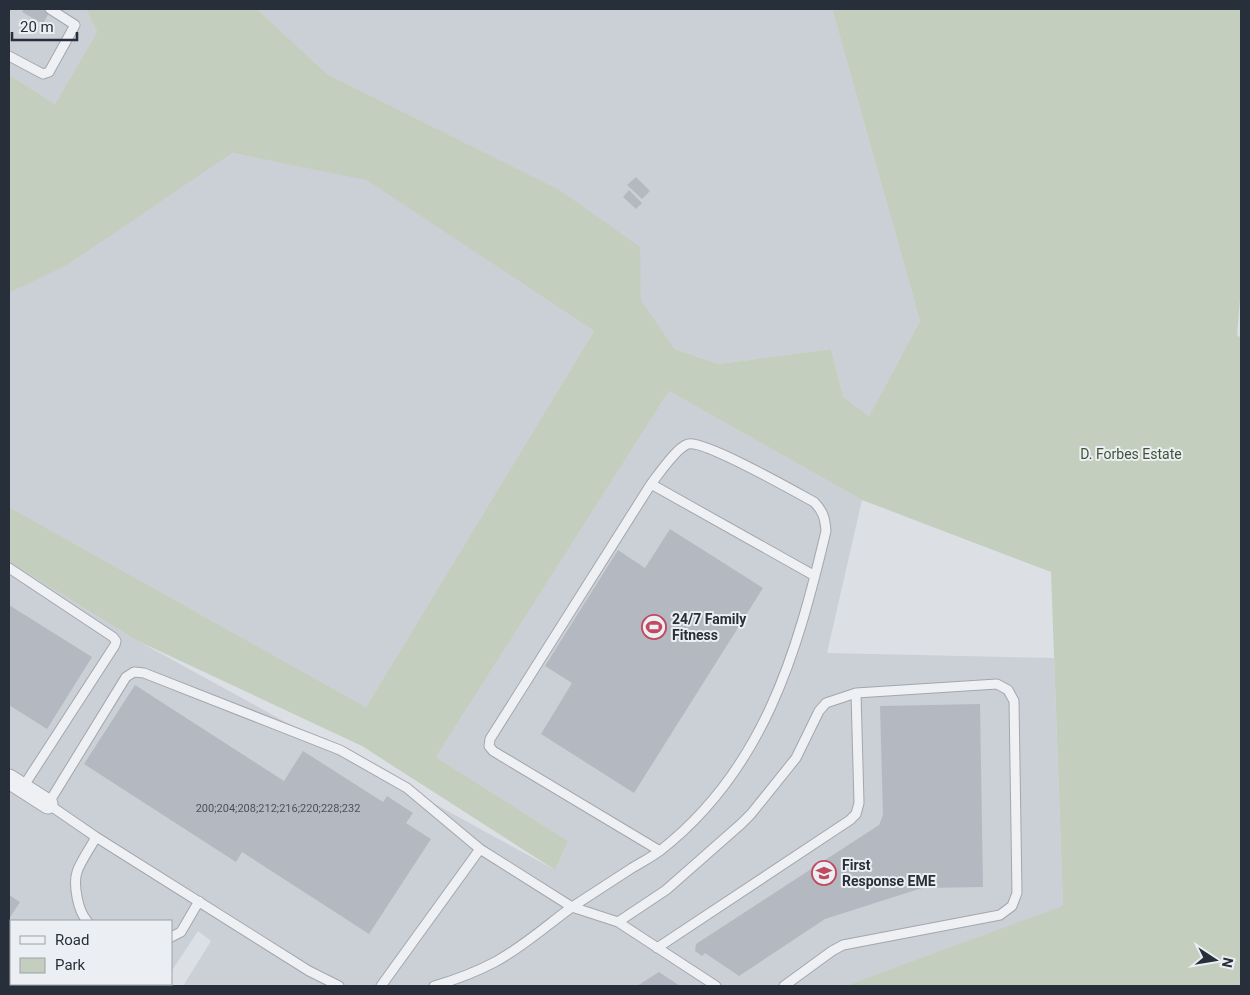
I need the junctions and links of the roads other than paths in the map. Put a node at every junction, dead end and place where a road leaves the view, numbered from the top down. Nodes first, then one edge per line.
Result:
1 (50, 9) edge
2 (9, 56) edge
3 (652, 484) junction
4 (9, 568) edge
5 (816, 576) junction
6 (856, 693) junction
7 (16, 783) edge
8 (48, 804) junction
9 (96, 837) junction
10 (480, 849) junction
11 (660, 851) junction
12 (199, 901) junction
13 (572, 907) junction
14 (86, 920) edge
15 (618, 922) junction
16 (172, 936) edge
17 (657, 948) junction
18 (339, 986) edge
19 (381, 986) edge
20 (434, 986) edge
21 (716, 986) edge
22 (784, 986) edge

1 - 2 lane
3 - 5 lane
3 - 5 lane
3 - 11 lane
4 - 7 lane
5 - 11 lane
6 - 15 lane
6 - 17 lane
6 - 22 lane
7 - 8 street
8 - 9 lane
8 - 10 lane
9 - 12 lane
9 - 14 lane
10 - 13 lane
10 - 19 lane
11 - 13 lane
12 - 16 lane
12 - 18 lane
13 - 15 lane
13 - 20 lane
15 - 17 lane
17 - 21 lane

